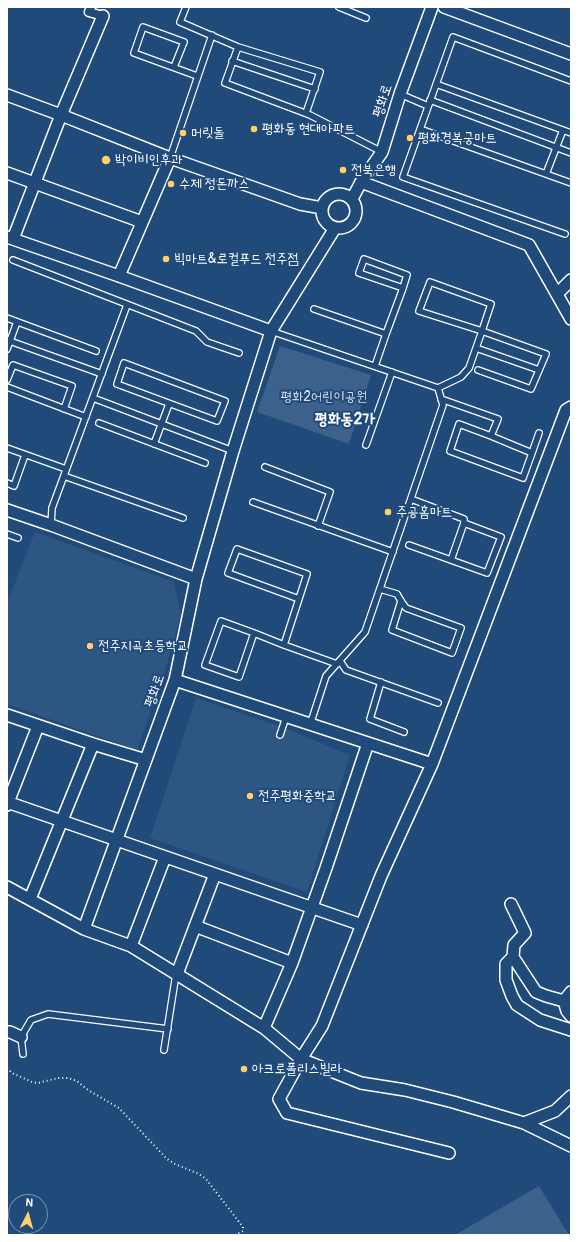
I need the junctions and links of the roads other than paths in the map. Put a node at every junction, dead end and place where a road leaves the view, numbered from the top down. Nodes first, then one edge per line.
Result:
1 (91, 7) edge
2 (186, 7) edge
3 (339, 7) edge
4 (432, 7) edge
5 (444, 7) edge
6 (103, 16) joint
7 (366, 18) dead end
8 (212, 35) junction
9 (238, 47) junction
10 (571, 54) edge
11 (232, 61) junction
12 (174, 67) junction
13 (197, 76) junction
14 (571, 81) edge
15 (436, 84) junction
16 (314, 89) junction
17 (400, 94) junction
18 (7, 95) edge
19 (429, 103) junction
20 (306, 113) junction
21 (62, 115) junction
22 (420, 129) junction
23 (563, 130) junction
24 (571, 133) edge
25 (556, 147) junction
26 (382, 152) junction
27 (571, 153) edge
28 (170, 158) junction
29 (7, 173) edge
30 (546, 174) junction
31 (361, 182) junction
32 (571, 183) edge
33 (34, 184) junction
34 (352, 199) junction
35 (322, 208) junction
36 (142, 222) junction
37 (335, 228) junction
38 (566, 234) dead end
39 (10, 238) edge
40 (12, 260) dead end
41 (119, 276) junction
42 (571, 280) edge
43 (402, 288) junction
44 (557, 294) junction
45 (127, 305) junction
46 (314, 309) dead end
47 (7, 318) edge
48 (571, 318) edge
49 (17, 322) junction
50 (271, 331) junction
51 (482, 331) junction
52 (386, 334) junction
53 (9, 340) edge
54 (476, 348) junction
55 (7, 349) edge
56 (96, 351) dead end
57 (239, 353) dead end
58 (375, 366) junction
59 (478, 370) dead end
60 (539, 370) junction
61 (392, 372) junction
62 (102, 374) junction
63 (7, 380) edge
64 (7, 387) edge
65 (438, 388) junction
66 (93, 398) junction
67 (441, 399) junction
68 (169, 404) junction
69 (571, 407) edge
70 (64, 409) junction
71 (86, 417) junction
72 (99, 423) dead end
73 (161, 424) junction
74 (539, 434) dead end
75 (492, 436) junction
76 (154, 444) junction
77 (366, 445) dead end
78 (7, 448) edge
79 (234, 451) junction
80 (532, 453) junction
81 (25, 455) junction
82 (205, 463) dead end
83 (265, 467) dead end
84 (66, 469) junction
85 (64, 476) junction
86 (7, 483) edge
87 (411, 499) junction
88 (253, 502) dead end
89 (7, 510) edge
90 (183, 518) dead end
91 (464, 523) junction
92 (51, 525) junction
93 (318, 526) junction
94 (7, 534) edge
95 (18, 538) dead end
96 (409, 545) dead end
97 (393, 552) junction
98 (451, 560) junction
99 (196, 580) junction
100 (380, 589) junction
101 (299, 599) junction
102 (401, 601) junction
103 (254, 633) junction
104 (284, 645) junction
105 (338, 663) junction
106 (175, 680) junction
107 (381, 682) junction
108 (438, 703) dead end
109 (7, 715) edge
110 (286, 716) junction
111 (310, 725) junction
112 (38, 726) junction
113 (404, 732) dead end
114 (280, 735) dead end
115 (93, 744) junction
116 (368, 744) junction
117 (146, 760) junction
118 (432, 764) junction
119 (7, 803) edge
120 (62, 822) junction
121 (116, 840) junction
122 (165, 857) junction
123 (215, 874) junction
124 (7, 887) edge
125 (30, 899) junction
126 (511, 904) dead end
127 (312, 908) junction
128 (362, 925) junction
129 (195, 926) junction
130 (84, 929) junction
131 (131, 946) junction
132 (513, 958) junction
133 (292, 963) junction
134 (176, 974) junction
135 (571, 992) edge
136 (564, 1001) junction
137 (571, 1016) edge
138 (264, 1028) junction
139 (168, 1029) junction
140 (571, 1030) edge
141 (7, 1032) edge
142 (21, 1037) junction
143 (164, 1050) dead end
144 (23, 1054) dead end
145 (301, 1059) junction
146 (571, 1096) edge
147 (524, 1123) junction
148 (571, 1146) edge
149 (449, 1153) dead end

1 - 6 street
2 - 8 lane
3 - 7 lane
4 - 17 street, 평화로
5 - 10 street
6 - 21 street
8 - 9 lane
8 - 13 lane
9 - 11 lane
9 - 16 lane
11 - 16 lane
11 - 20 lane
12 - 12 lane
12 - 13 lane
13 - 28 lane
14 - 15 lane
15 - 19 lane
15 - 23 lane
16 - 20 lane
17 - 19 lane
17 - 26 street, 평화로
18 - 21 street
19 - 22 lane
19 - 25 lane
20 - 26 lane
21 - 28 street
21 - 33 street
22 - 30 lane
22 - 38 lane
23 - 24 lane
23 - 25 lane
25 - 27 lane
25 - 30 lane
26 - 31 street, 평화로
28 - 35 street
28 - 36 street
29 - 33 street
30 - 32 lane
31 - 34 street, 평화로
31 - 44 street
33 - 36 street
33 - 39 street
34 - 35 street
34 - 37 street
35 - 37 street
36 - 41 street
37 - 50 street, 평화로
39 - 41 street
40 - 45 lane
41 - 50 street
42 - 44 street
43 - 43 lane
43 - 52 lane
44 - 48 street
45 - 57 lane
45 - 62 lane
46 - 52 lane
47 - 49 lane
49 - 53 lane
49 - 56 lane
50 - 58 lane
50 - 79 street, 평화로
51 - 51 lane
51 - 54 lane
51 - 60 lane
52 - 58 lane
53 - 55 lane
53 - 62 lane
54 - 60 lane
54 - 65 lane
58 - 61 lane
59 - 60 lane
61 - 65 lane
61 - 77 lane
62 - 66 lane
63 - 70 lane
64 - 70 lane
65 - 67 lane
66 - 71 lane
66 - 73 lane
67 - 75 lane
67 - 87 lane
68 - 68 lane
68 - 73 lane
69 - 118 street
70 - 71 lane
71 - 84 lane
72 - 76 lane
73 - 76 lane
73 - 79 lane
74 - 80 lane
75 - 80 lane
75 - 80 lane
76 - 82 lane
78 - 81 lane
79 - 99 street, 평화로
81 - 84 lane
81 - 86 lane
83 - 93 lane
84 - 85 lane
85 - 90 lane
85 - 92 lane
87 - 91 lane
87 - 97 lane
88 - 93 lane
89 - 92 street
91 - 98 lane
91 - 98 lane
92 - 99 street
93 - 97 lane
94 - 95 lane
96 - 98 lane
97 - 100 lane
99 - 106 street, 평화로
100 - 102 lane
100 - 105 lane
101 - 101 lane
101 - 104 lane
102 - 102 lane
103 - 103 lane
103 - 104 lane
104 - 105 lane
105 - 107 lane
105 - 111 lane
106 - 110 street
106 - 117 street, 평화로
107 - 108 lane
107 - 113 lane
109 - 112 street
110 - 111 street
110 - 114 lane
111 - 116 street
112 - 115 street
112 - 119 street
115 - 117 street
115 - 120 street
116 - 118 street
116 - 127 street
117 - 121 street, 평화로
118 - 128 street
119 - 120 street
120 - 121 street
120 - 125 street
121 - 122 street
121 - 130 street, 평화로
122 - 123 street
122 - 131 street
123 - 127 street
123 - 129 street
124 - 125 street
125 - 130 street
126 - 132 street
127 - 128 street
127 - 133 street
128 - 145 street
129 - 133 street
129 - 134 street
130 - 131 street
131 - 134 street
132 - 136 street
132 - 140 street
133 - 138 street
134 - 138 street
134 - 139 lane
135 - 136 street
136 - 137 street
138 - 145 street
139 - 142 lane
139 - 143 lane
141 - 142 street
142 - 144 lane
145 - 147 street
145 - 149 street
146 - 147 street
147 - 148 street

